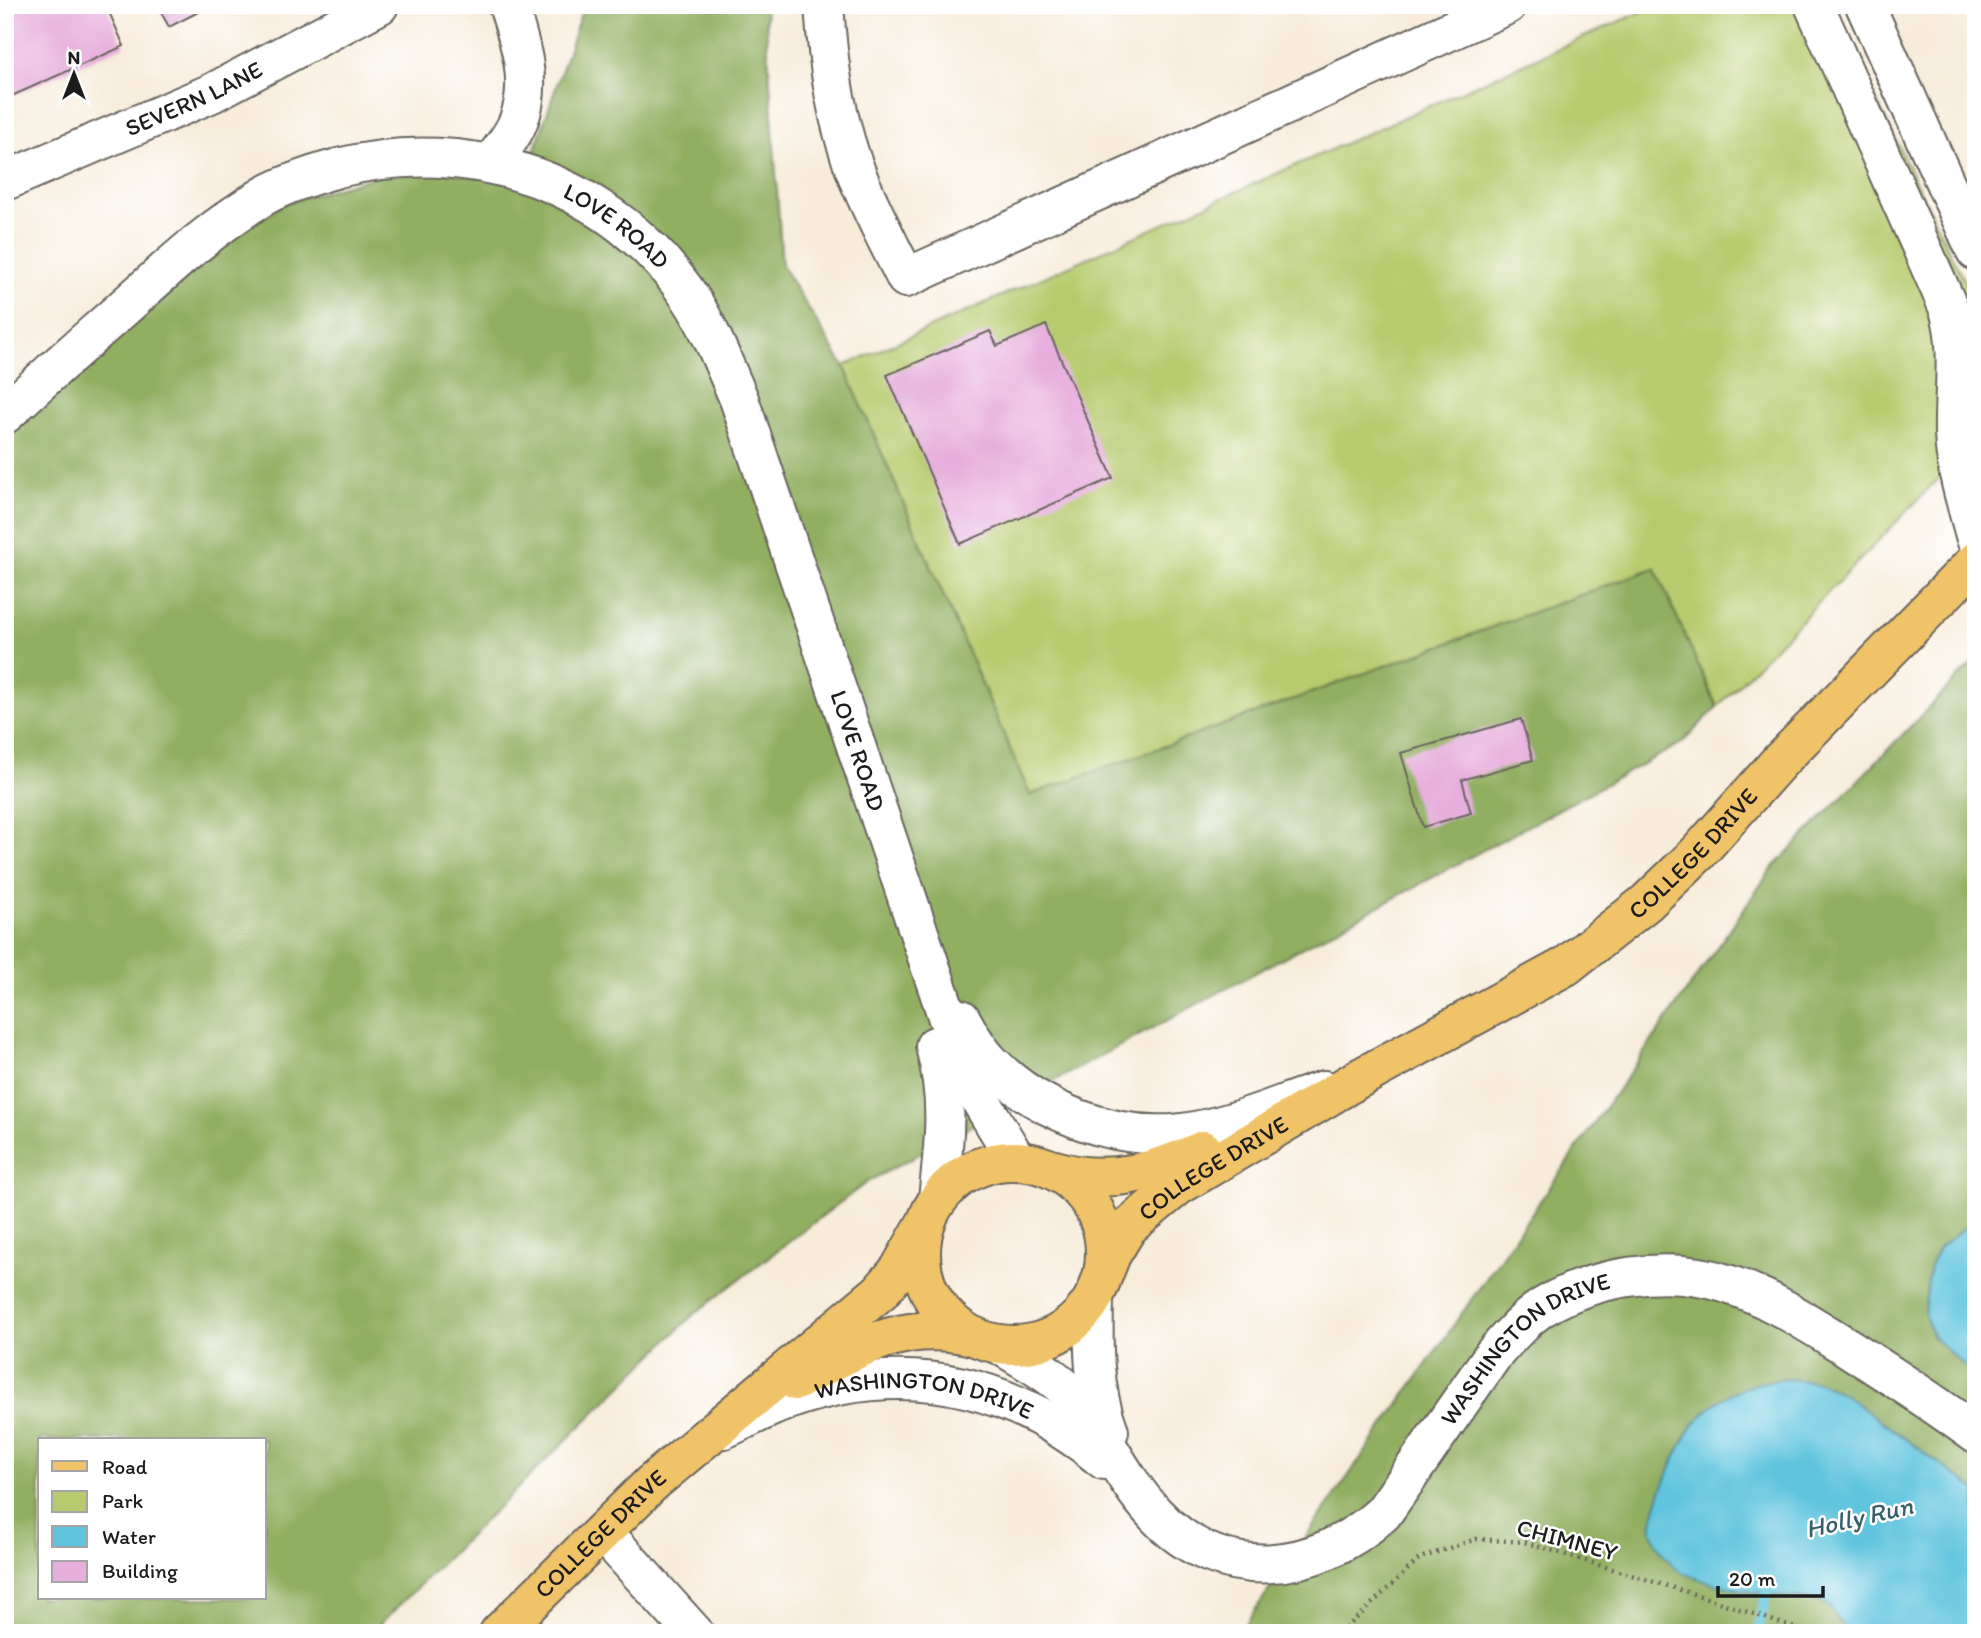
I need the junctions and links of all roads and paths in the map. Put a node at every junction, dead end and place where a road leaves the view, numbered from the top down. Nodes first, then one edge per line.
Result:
1 (379, 5) edge
2 (508, 5) edge
3 (824, 5) edge
4 (1507, 5) edge
5 (1814, 5) edge
6 (1865, 5) edge
7 (492, 163) junction
8 (5, 181) edge
9 (1948, 188) junction
10 (1904, 206) junction
11 (1976, 251) edge
12 (1966, 333) edge
13 (5, 414) edge
14 (1976, 540) edge
15 (1976, 561) edge
16 (896, 873) junction
17 (1358, 1079) junction
18 (1027, 1163) junction
19 (931, 1213) junction
20 (1096, 1292) junction
21 (988, 1341) junction
22 (1976, 1434) edge
23 (705, 1437) junction
24 (1129, 1481) junction
25 (603, 1532) junction
26 (499, 1633) edge
27 (694, 1633) edge
28 (1341, 1633) edge
29 (1808, 1633) edge

1 - 8 street, SEVERN LANE
2 - 7 street
3 - 4 street
5 - 10 street
6 - 9 street
7 - 13 street, LOVE ROAD
7 - 16 street, LOVE ROAD
9 - 10 street
9 - 11 street
10 - 12 street
12 - 14 street
15 - 17 main road, COLLEGE DRIVE
16 - 17 street
16 - 18 street, LOVE ROAD
16 - 19 street, LOVE ROAD
17 - 18 main road, COLLEGE DRIVE
17 - 20 main road, COLLEGE DRIVE
18 - 19 main road
18 - 20 main road
19 - 21 main road
19 - 23 main road, COLLEGE DRIVE
20 - 21 main road
20 - 24 street, WASHINGTON DRIVE
21 - 23 main road, COLLEGE DRIVE
21 - 24 street, WASHINGTON DRIVE
22 - 24 street, WASHINGTON DRIVE
23 - 24 street, WASHINGTON DRIVE
23 - 25 main road, COLLEGE DRIVE
25 - 26 main road, COLLEGE DRIVE
25 - 27 street
28 - 29 path, CHIMNEY

